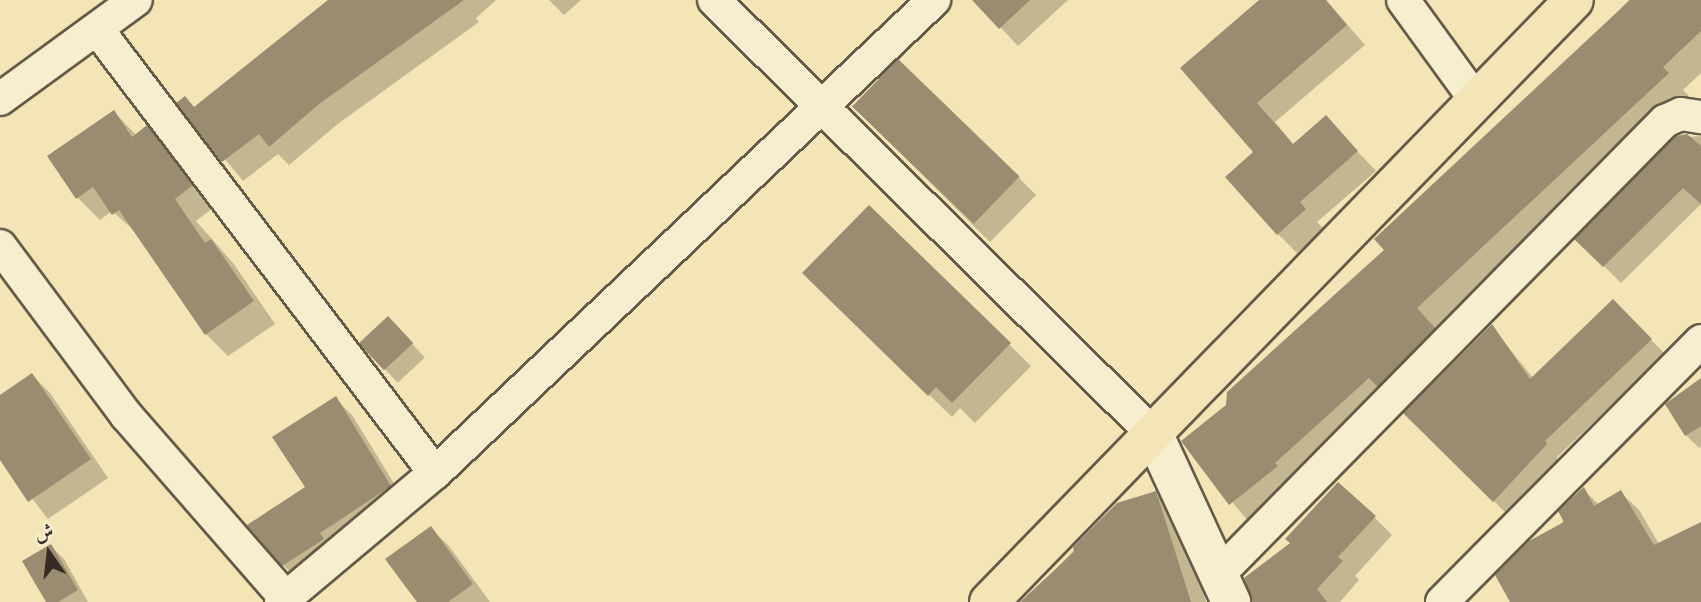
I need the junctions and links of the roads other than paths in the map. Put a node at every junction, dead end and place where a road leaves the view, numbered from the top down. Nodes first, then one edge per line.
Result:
1 (136, 0) edge
2 (714, 0) edge
3 (934, 0) edge
4 (1403, 0) edge
5 (1574, 0) edge
6 (96, 29) junction
7 (0, 99) edge
8 (1477, 102) junction
9 (820, 105) junction
10 (1701, 117) edge
11 (0, 246) edge
12 (1701, 341) edge
13 (1154, 435) junction
14 (435, 473) junction
15 (1225, 588) edge
16 (286, 601) edge
17 (989, 602) edge
18 (1442, 602) edge

1 - 6 street
2 - 9 street
3 - 9 street
4 - 8 street
5 - 8 main road
6 - 7 street
6 - 14 street
8 - 13 main road
9 - 13 street
9 - 14 street
10 - 15 street
11 - 16 street
12 - 18 street
13 - 15 street
13 - 17 main road
14 - 16 street

